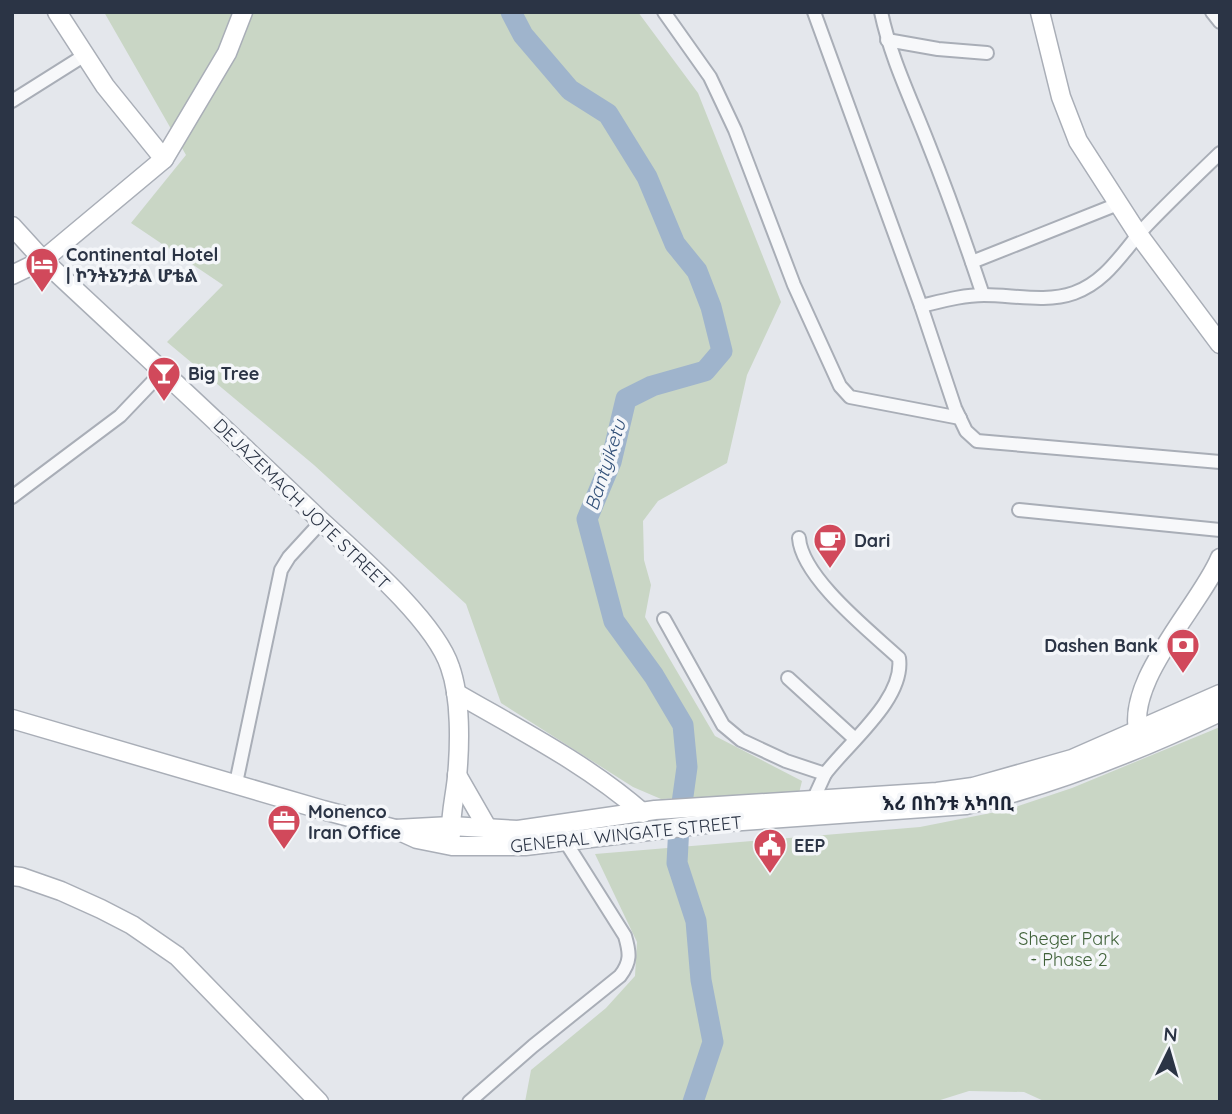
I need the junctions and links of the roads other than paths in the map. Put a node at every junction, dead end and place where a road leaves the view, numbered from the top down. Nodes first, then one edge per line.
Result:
1 (57, 12) edge
2 (243, 12) edge
3 (664, 12) edge
4 (814, 12) edge
5 (881, 12) edge
6 (1040, 12) edge
7 (1212, 12) edge
8 (1220, 22) edge
9 (887, 40) junction
10 (987, 53) dead end
11 (85, 55) junction
12 (12, 101) edge
13 (1220, 153) edge
14 (164, 159) junction
15 (1118, 204) junction
16 (12, 226) edge
17 (1138, 234) junction
18 (43, 260) junction
19 (972, 262) junction
20 (12, 275) edge
21 (983, 295) junction
22 (921, 306) junction
23 (1220, 344) edge
24 (162, 372) junction
25 (960, 418) junction
26 (1220, 462) edge
27 (12, 496) edge
28 (1019, 510) dead end
29 (321, 521) junction
30 (1220, 530) edge
31 (799, 538) dead end
32 (1220, 558) edge
33 (664, 619) dead end
34 (788, 678) dead end
35 (456, 693) junction
36 (1220, 694) edge
37 (1220, 712) edge
38 (13, 723) edge
39 (855, 739) junction
40 (1141, 739) junction
41 (825, 774) junction
42 (457, 775) junction
43 (236, 783) junction
44 (814, 799) junction
45 (649, 811) junction
46 (714, 815) junction
47 (451, 826) junction
48 (395, 829) junction
49 (488, 829) junction
50 (565, 841) junction
51 (452, 846) junction
52 (12, 876) edge
53 (319, 1102) edge
54 (469, 1102) edge

1 - 11 main road
2 - 14 main road
3 - 25 street
4 - 22 street
5 - 9 street
6 - 15 main road
7 - 8 street
9 - 10 street
9 - 19 street
11 - 12 street
11 - 14 main road
13 - 17 street
14 - 18 main road
15 - 17 main road
15 - 19 street
16 - 18 main road, DEJAZEMACH JOTE STREET
17 - 21 street
17 - 23 main road
18 - 20 main road
18 - 24 main road, DEJAZEMACH JOTE STREET
19 - 21 street
21 - 22 street
22 - 25 street
24 - 27 street
24 - 29 main road, DEJAZEMACH JOTE STREET
25 - 26 street
28 - 30 street
29 - 35 main road, DEJAZEMACH JOTE STREET
29 - 43 street
31 - 39 street
32 - 40 main road
33 - 41 street
34 - 39 street
35 - 42 main road, DEJAZEMACH JOTE STREET
35 - 45 main road
36 - 40 main road, GENERAL WINGATE STREET
37 - 40 main road, GENERAL WINGATE STREET
38 - 43 main road, GENERAL WINGATE STREET
39 - 41 street
40 - 44 main road, GENERAL WINGATE STREET
40 - 46 main road, GENERAL WINGATE STREET
41 - 44 street
42 - 47 main road, DEJAZEMACH JOTE STREET
42 - 49 main road
43 - 48 main road, GENERAL WINGATE STREET
44 - 46 main road, GENERAL WINGATE STREET
45 - 46 main road, GENERAL WINGATE STREET
45 - 49 main road, GENERAL WINGATE STREET
46 - 50 main road, GENERAL WINGATE STREET
47 - 48 main road, GENERAL WINGATE STREET
47 - 49 main road, GENERAL WINGATE STREET
47 - 51 main road, DEJAZEMACH JOTE STREET
48 - 51 main road, GENERAL WINGATE STREET
50 - 51 main road, GENERAL WINGATE STREET
50 - 54 street
52 - 53 main road

